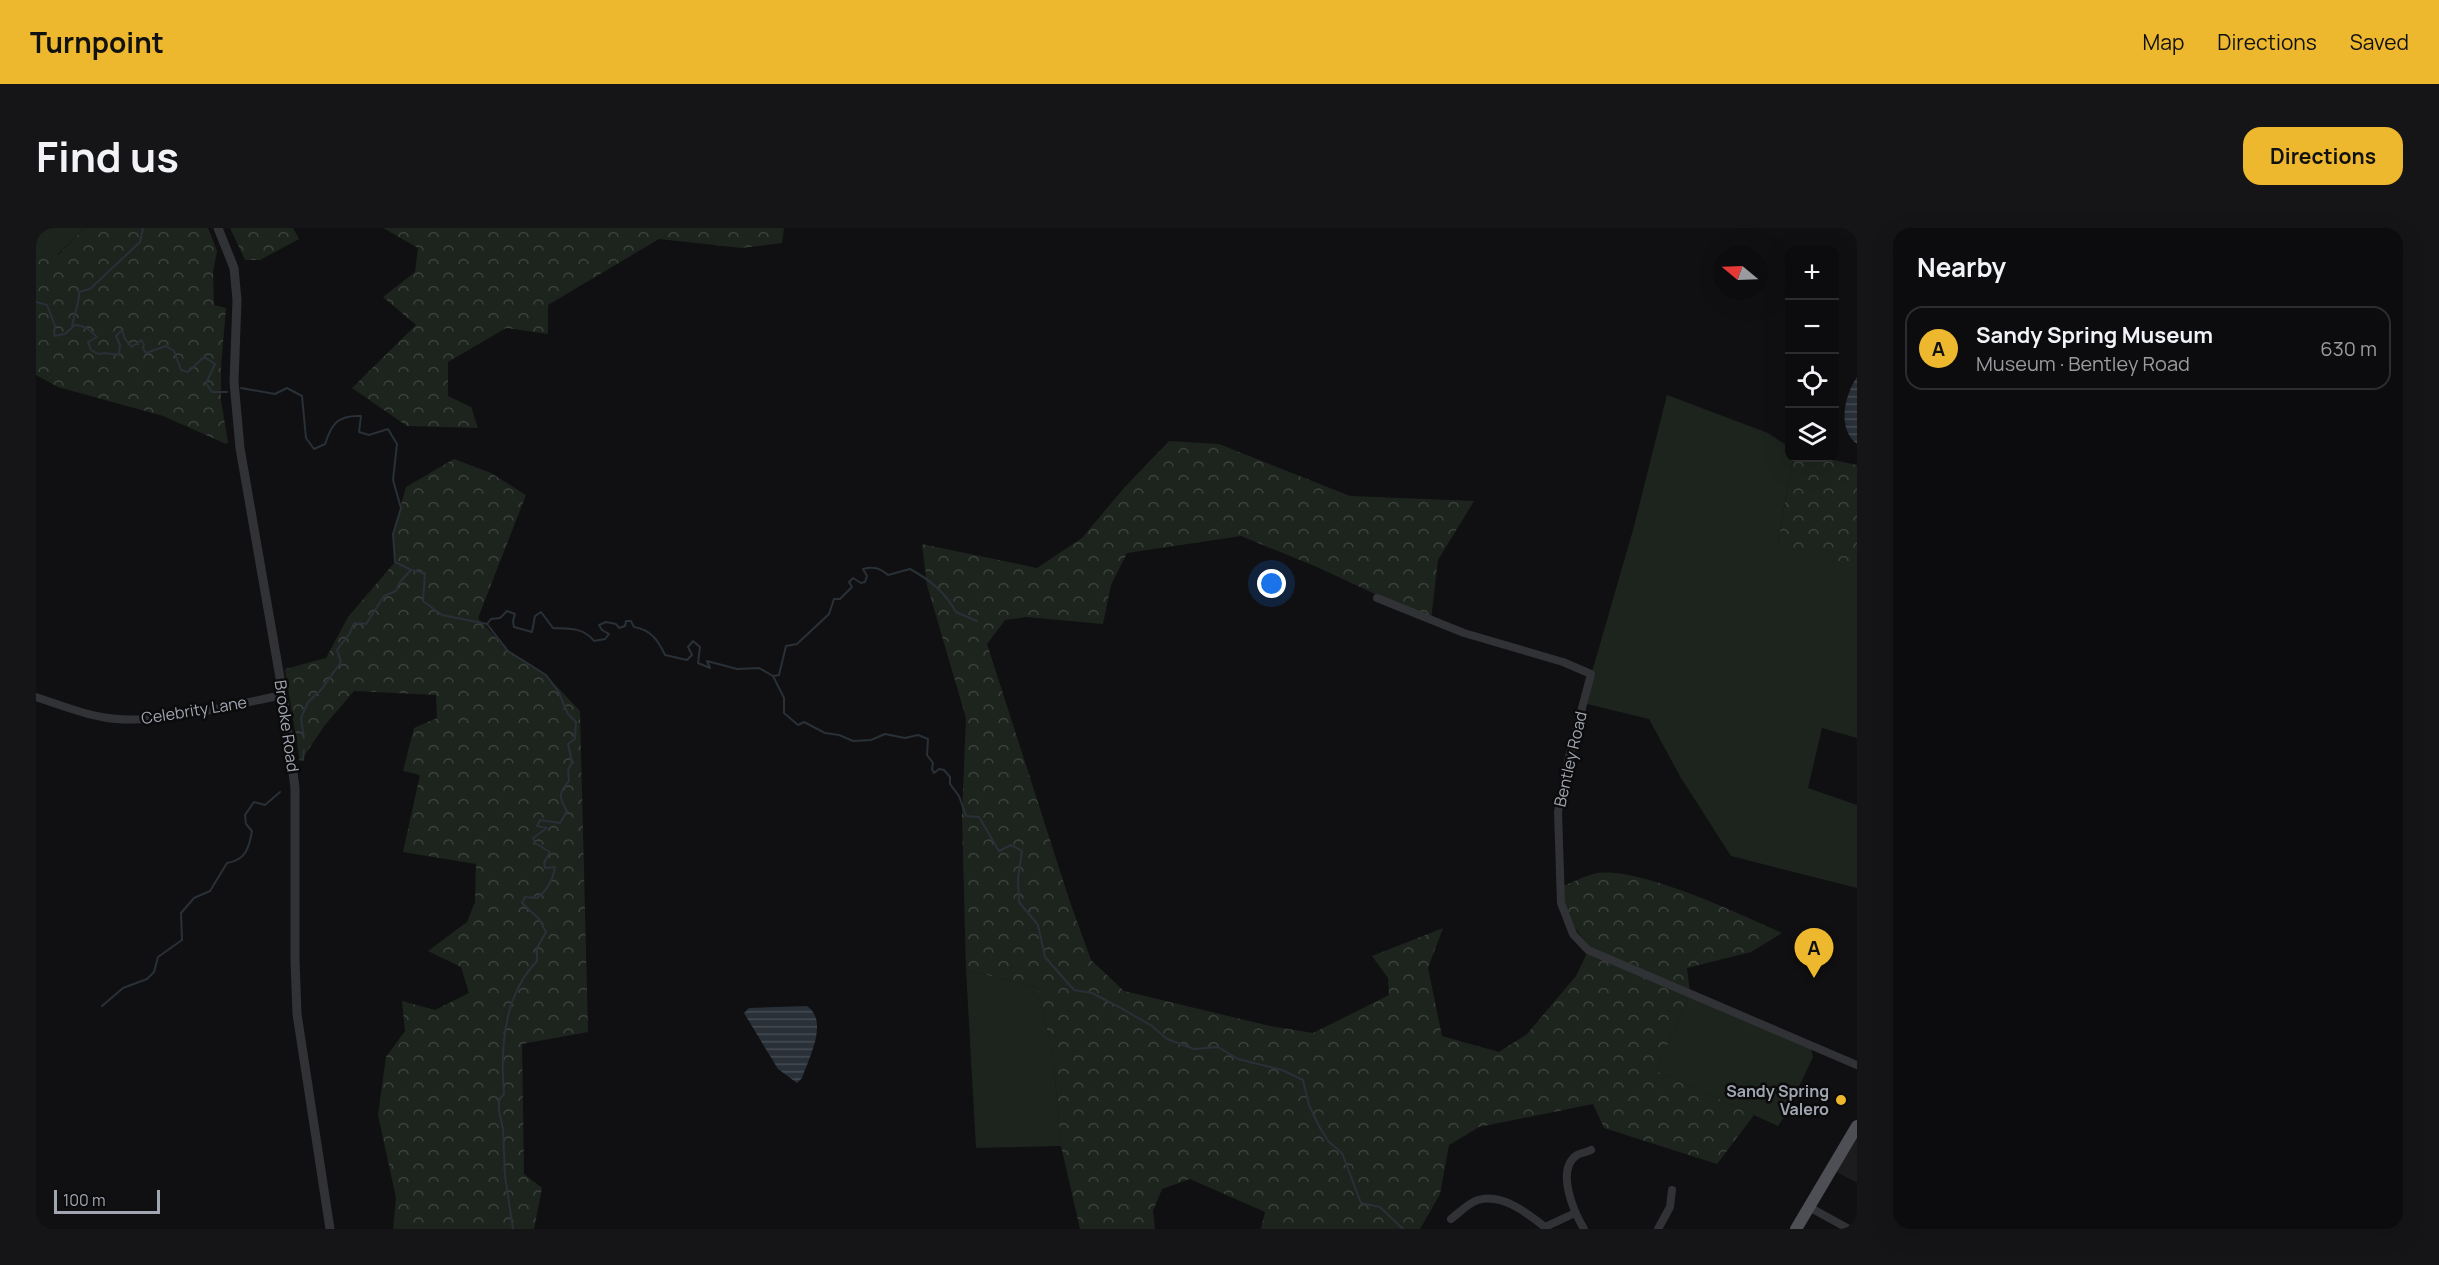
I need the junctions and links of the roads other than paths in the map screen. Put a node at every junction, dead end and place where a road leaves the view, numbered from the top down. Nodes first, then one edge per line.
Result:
1 (218, 228) edge
2 (1377, 597) dead end
3 (283, 695) junction
4 (36, 697) edge
5 (1857, 1065) edge
6 (1857, 1126) edge
7 (1591, 1150) dead end
8 (1672, 1190) dead end
9 (1809, 1207) junction
10 (1575, 1214) junction
11 (1451, 1219) dead end
12 (330, 1229) edge
13 (1584, 1229) edge
14 (1658, 1229) edge
15 (1796, 1229) edge
16 (1849, 1229) edge

1 - 3 street, Brooke Road
2 - 5 street, Bentley Road
3 - 4 street, Celebrity Lane
3 - 12 street, Brooke Road
6 - 9 main road
7 - 10 street
8 - 14 street
9 - 15 main road
9 - 16 street
10 - 11 street
10 - 13 street

